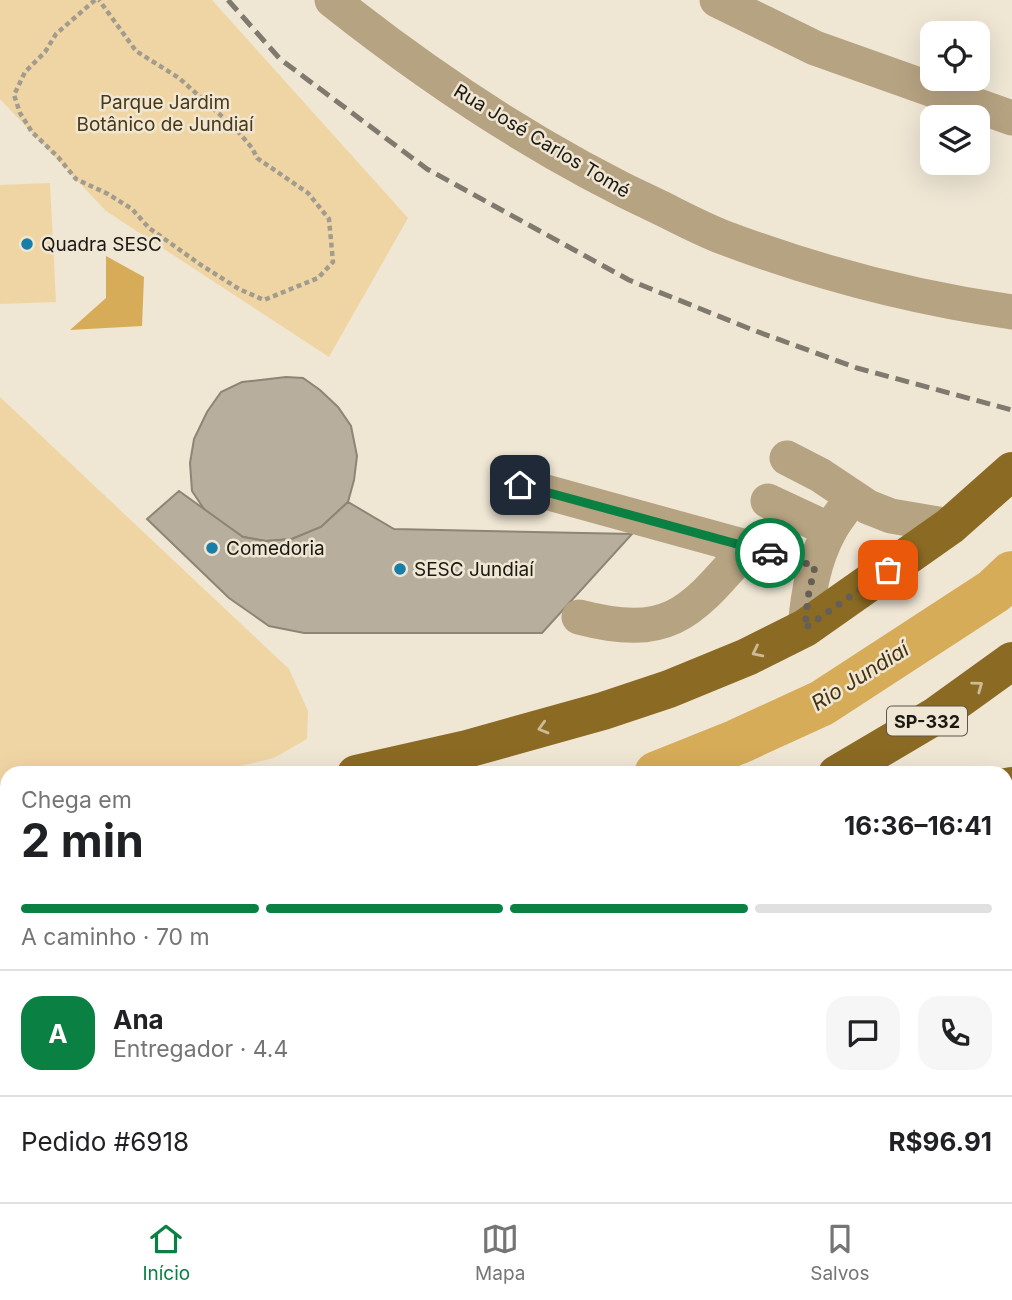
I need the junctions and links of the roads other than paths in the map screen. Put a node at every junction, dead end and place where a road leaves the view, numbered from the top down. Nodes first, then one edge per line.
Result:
1 (332, 0) edge
2 (717, 0) edge
3 (1012, 118) edge
4 (1012, 312) edge
5 (787, 458) dead end
6 (1012, 471) edge
7 (520, 485) dead end
8 (852, 498) junction
9 (768, 501) dead end
10 (950, 526) junction
11 (830, 530) junction
12 (748, 547) junction
13 (815, 566) junction
14 (579, 617) dead end
15 (805, 628) junction
16 (1012, 661) edge
17 (392, 766) edge
18 (851, 766) edge

1 - 4 street, Rua José Carlos Tomé
2 - 3 street
5 - 8 street
6 - 10 main road
7 - 12 street
8 - 10 street
8 - 11 street
9 - 11 street
10 - 15 main road
11 - 13 street
12 - 13 street
12 - 14 street
13 - 15 street
15 -> 17 main road
18 -> 16 main road, SP-332

